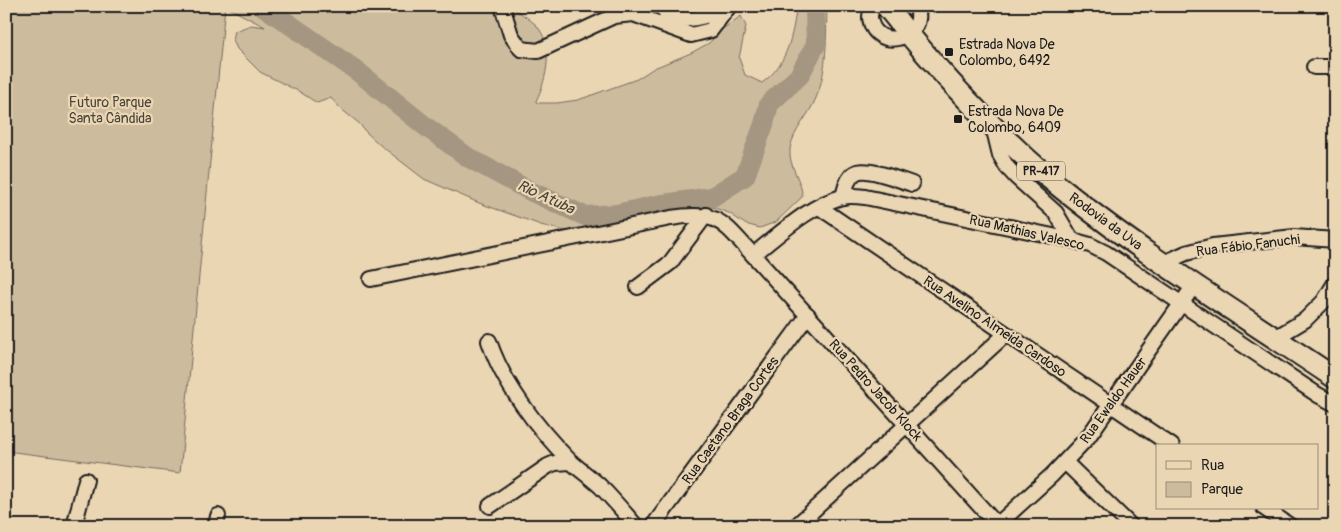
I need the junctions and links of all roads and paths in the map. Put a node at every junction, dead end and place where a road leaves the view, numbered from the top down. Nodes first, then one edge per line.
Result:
1 (502, 6) edge
2 (661, 6) edge
3 (872, 6) edge
4 (886, 6) edge
5 (916, 6) edge
6 (729, 7) edge
7 (908, 34) junction
8 (1335, 67) edge
9 (1314, 68) dead end
10 (993, 126) junction
11 (912, 184) dead end
12 (843, 197) junction
13 (819, 207) junction
14 (706, 216) junction
15 (1072, 240) junction
16 (1335, 240) edge
17 (753, 255) junction
18 (1164, 263) junction
19 (371, 279) dead end
20 (1335, 283) edge
21 (1195, 284) junction
22 (638, 286) dead end
23 (1181, 304) junction
24 (808, 315) junction
25 (1006, 334) junction
26 (1274, 338) junction
27 (489, 341) dead end
28 (1335, 378) edge
29 (1335, 404) edge
30 (1111, 405) junction
31 (908, 425) junction
32 (1169, 444) edge
33 (571, 462) junction
34 (1065, 462) junction
35 (86, 480) dead end
36 (490, 506) dead end
37 (1267, 510) edge
38 (997, 525) edge
39 (74, 526) edge
40 (636, 526) edge
41 (653, 526) edge
42 (796, 526) edge
43 (1132, 526) edge
44 (1290, 526) edge

1 - 6 street
2 - 6 street
3 - 7 street
4 - 7 highway, Rodovia da Uva / PR-417
5 - 7 street
7 - 10 highway, Rodovia da Uva / PR-417
8 - 9 street
10 - 15 street
10 - 18 highway, Rodovia da Uva / PR-417
11 - 12 street
12 - 13 street, Rua Mathias Valesco
12 - 15 street, Rua Mathias Valesco
13 - 17 street, Rua Mathias Valesco
13 - 25 street, Rua Avelino Almeida Cardoso
14 - 17 street, Rua Pedro Jacob Klock
14 - 19 street
14 - 22 street
15 - 23 street, Rua Mathias Valesco
16 - 18 street, Rua Fábio Fanuchi
17 - 24 street, Rua Pedro Jacob Klock
18 - 21 highway, Rodovia da Uva / PR-417
20 - 26 street
21 - 23 street, Rua Ewaldo Hauer
21 - 26 highway, Rodovia da Uva / PR-417
23 - 29 street, Rua Mathias Valesco
23 - 30 street, Rua Ewaldo Hauer
24 - 31 street, Rua Pedro Jacob Klock
24 - 41 street, Rua Caetano Braga Cortes
25 - 30 street, Rua Avelino Almeida Cardoso
25 - 31 street
26 - 28 highway, Rodovia da Uva / PR-417
27 - 33 street
30 - 32 street, Rua Avelino Almeida Cardoso
30 - 34 street, Rua Ewaldo Hauer
31 - 38 street, Rua Pedro Jacob Klock
31 - 42 street
33 - 36 street
33 - 40 street
34 - 38 street, Rua Ewaldo Hauer
34 - 43 street
35 - 39 street
37 - 44 street

